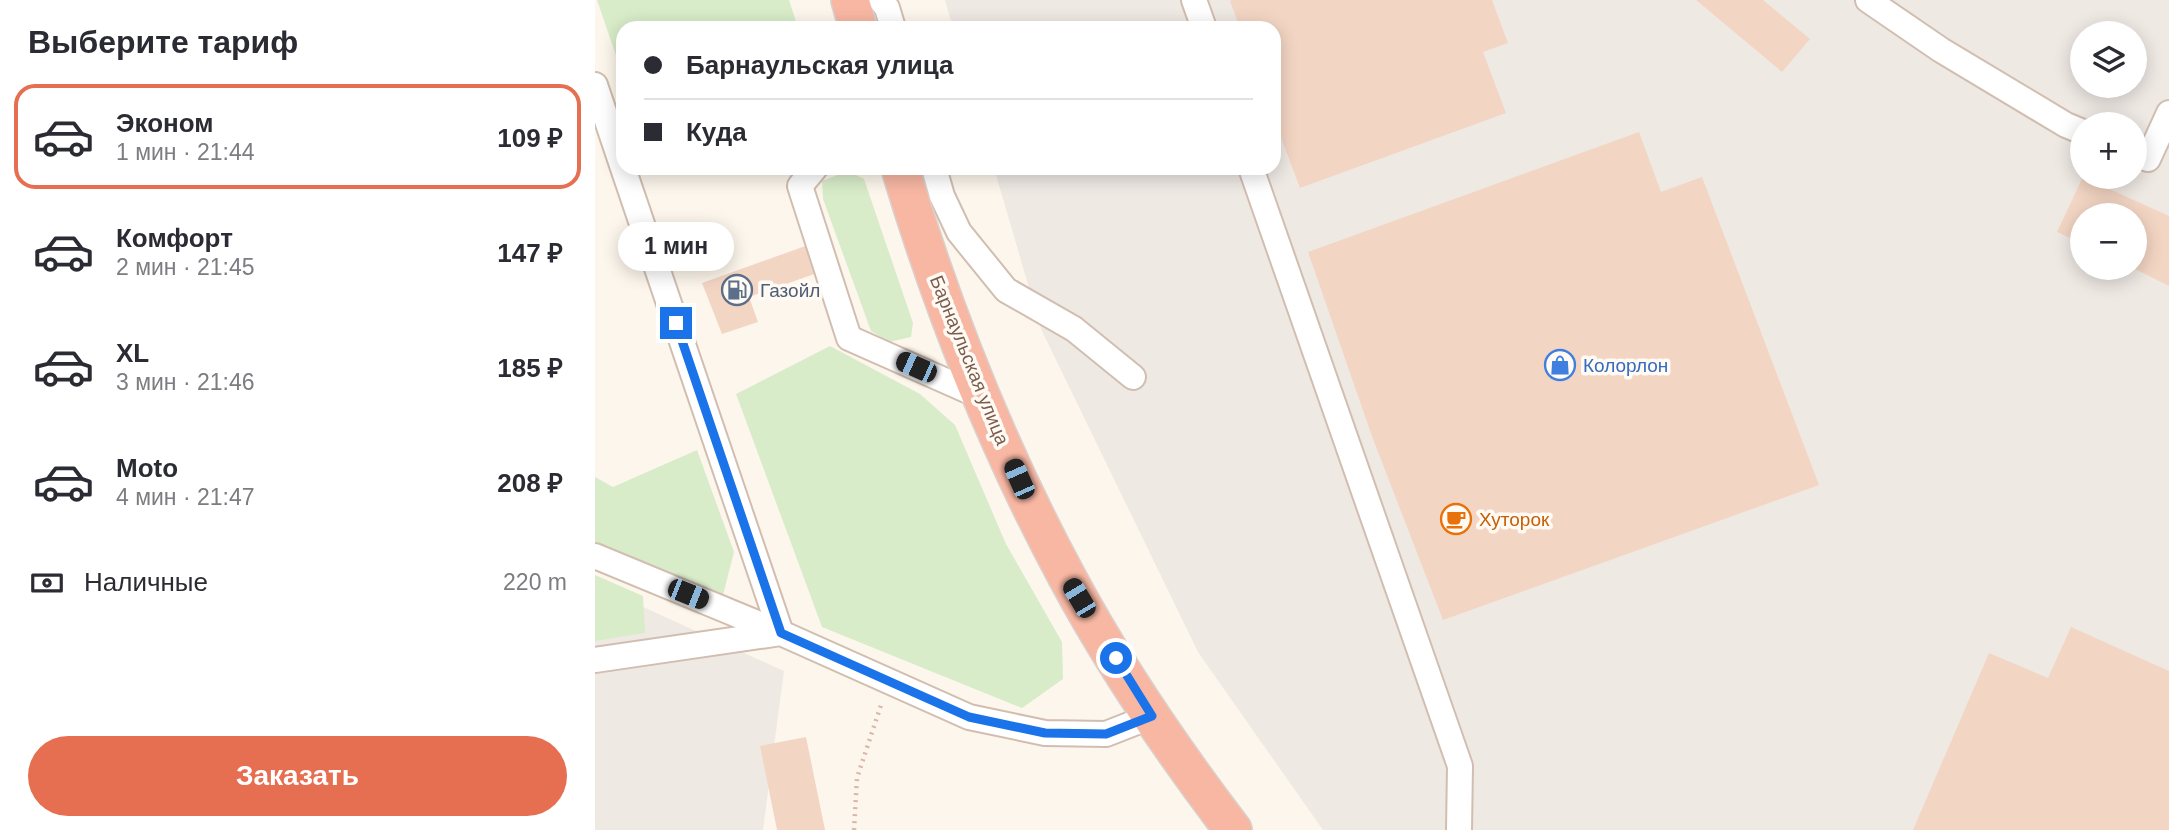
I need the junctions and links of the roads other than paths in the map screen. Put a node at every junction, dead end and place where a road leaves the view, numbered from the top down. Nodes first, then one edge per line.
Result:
1 (850, 0) edge
2 (881, 0) edge
3 (1194, 0) edge
4 (1868, 0) edge
5 (856, 21) edge
6 (891, 21) edge
7 (1202, 21) edge
8 (595, 85) edge
9 (2169, 113) edge
10 (2070, 127) edge
11 (616, 147) edge
12 (2147, 159) edge
13 (625, 175) edge
14 (809, 175) edge
15 (902, 175) edge
16 (936, 175) edge
17 (1253, 175) edge
18 (1133, 377) dead end
19 (982, 397) junction
20 (595, 556) edge
21 (781, 633) junction
22 (595, 660) edge
23 (1152, 716) junction
24 (1233, 830) edge
25 (1459, 830) edge

1 - 5 highway
2 - 6 street
3 - 7 street
4 - 10 street
8 - 11 street
9 - 12 street
13 - 21 street
14 - 19 street
15 - 19 highway, Барнаульская улица
16 - 18 street
17 - 25 street
19 - 23 highway, Барнаульская улица
20 - 21 street
21 - 22 street
21 - 23 street
23 - 24 highway, Барнаульская улица

